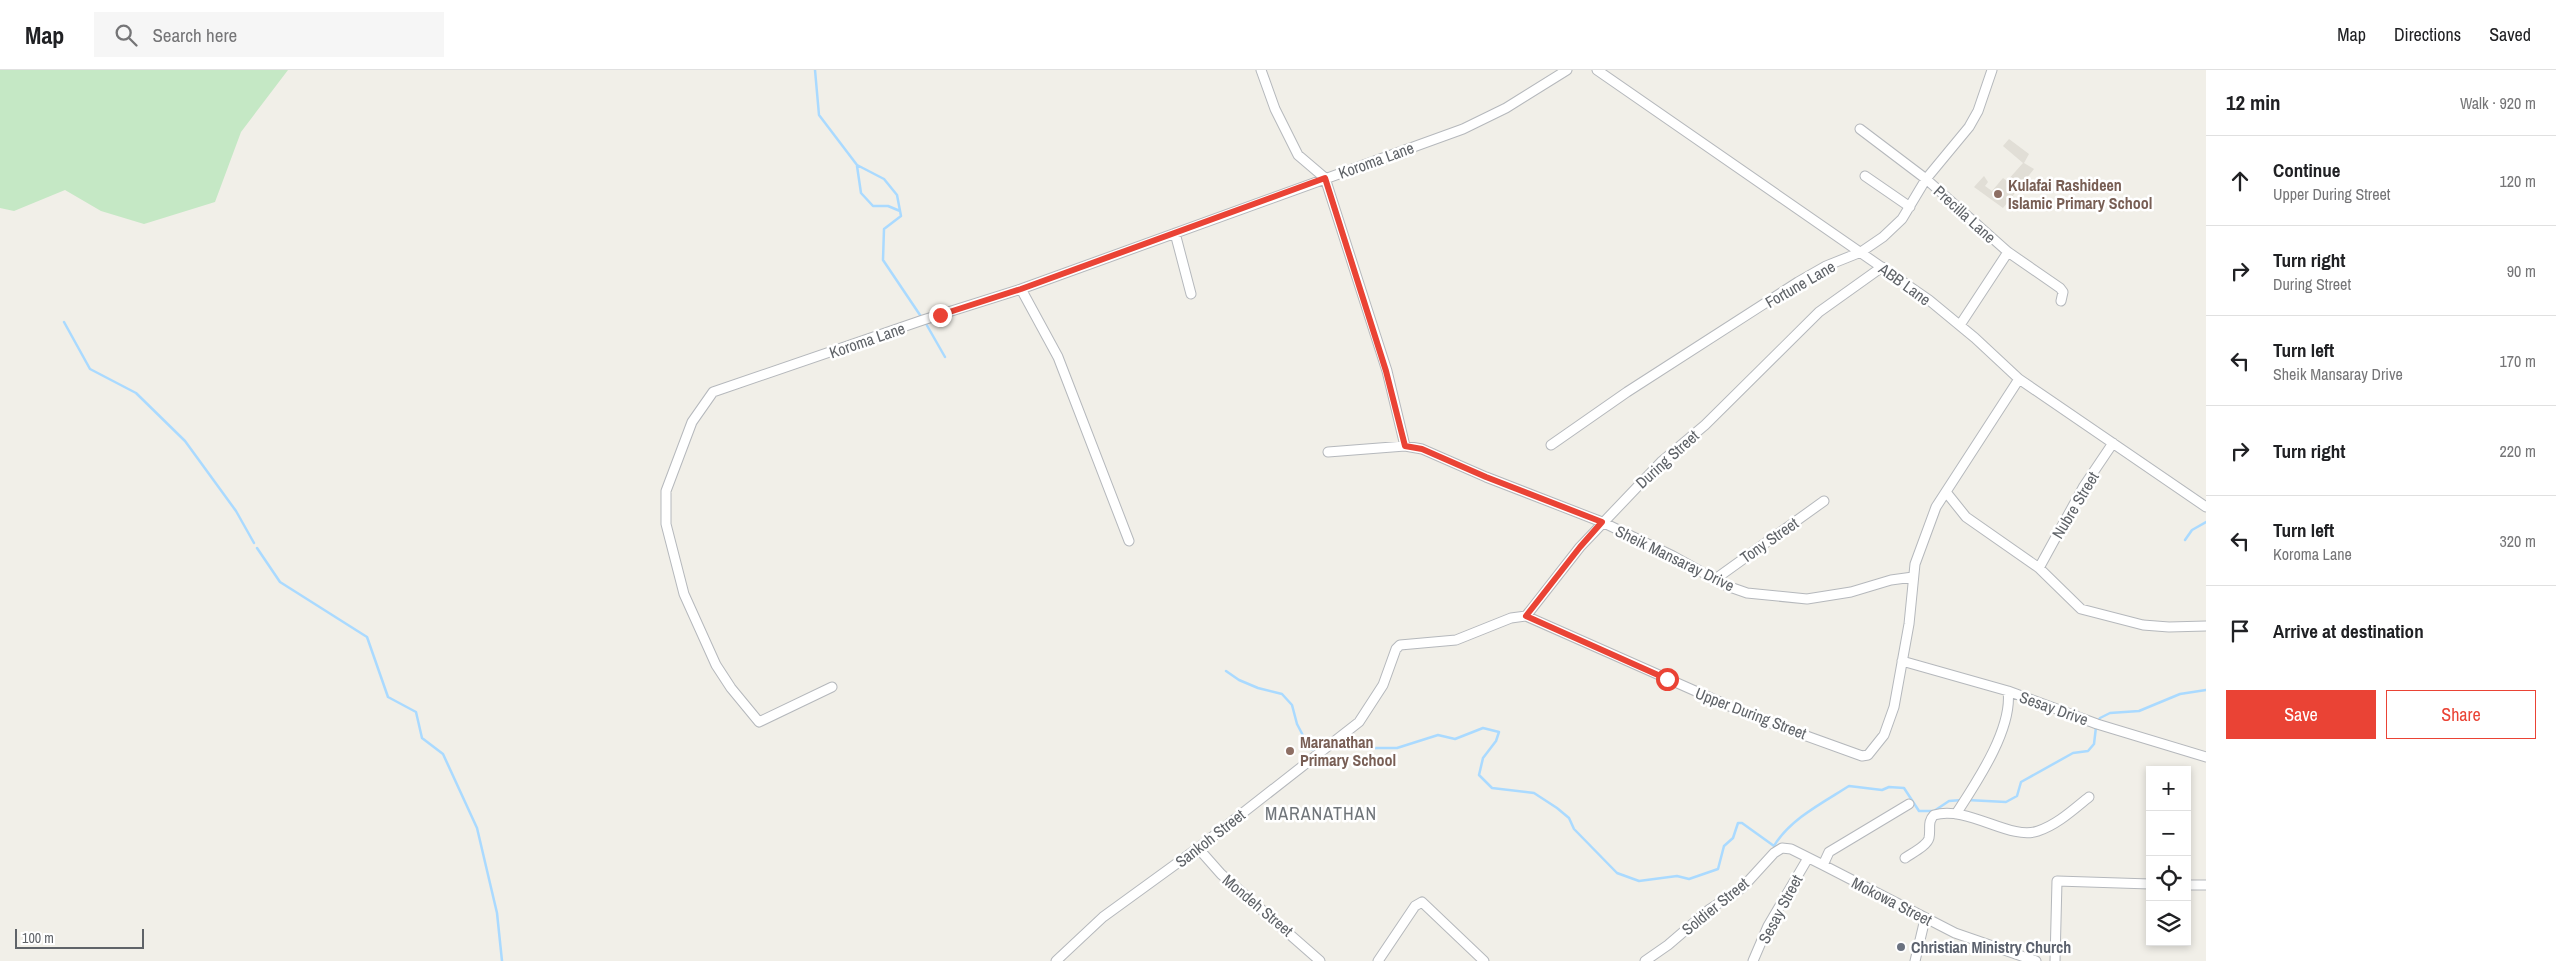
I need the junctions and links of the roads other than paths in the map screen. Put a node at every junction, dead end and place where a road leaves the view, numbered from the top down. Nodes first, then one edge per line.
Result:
1 (1261, 70) edge
2 (1566, 70) edge
3 (1597, 70) edge
4 (1992, 70) edge
5 (1860, 129) dead end
6 (1865, 176) dead end
7 (1325, 178) junction
8 (1926, 179) junction
9 (1910, 207) junction
10 (1175, 233) junction
11 (1861, 252) junction
12 (2008, 252) junction
13 (1882, 266) junction
14 (1021, 289) junction
15 (1191, 294) dead end
16 (2061, 301) dead end
17 (1960, 325) junction
18 (2019, 379) junction
19 (2113, 443) junction
20 (1551, 445) dead end
21 (1405, 446) junction
22 (1328, 452) dead end
23 (1946, 492) junction
24 (1824, 502) dead end
25 (2206, 507) edge
26 (1602, 522) junction
27 (1129, 541) dead end
28 (2039, 568) junction
29 (1913, 577) junction
30 (1714, 580) junction
31 (1526, 616) junction
32 (2206, 626) edge
33 (1902, 661) junction
34 (832, 687) dead end
35 (2008, 691) junction
36 (2206, 757) edge
37 (2089, 797) dead end
38 (1909, 804) dead end
39 (1956, 814) junction
40 (1198, 848) junction
41 (1782, 848) joint
42 (1808, 858) junction
43 (1905, 858) dead end
44 (1823, 865) junction
45 (2146, 884) edge
46 (2191, 885) edge
47 (2206, 885) edge
48 (1925, 919) junction
49 (1056, 961) edge
50 (1320, 961) edge
51 (1378, 961) edge
52 (1484, 961) edge
53 (1645, 961) edge
54 (1753, 961) edge
55 (1915, 961) edge
56 (2036, 961) edge
57 (2055, 961) edge

1 - 7 street
2 - 7 street, Koroma Lane
3 - 11 street, ABB Lane
4 - 8 street, Fortune Lane
5 - 8 street, Precilla Lane
6 - 9 street
7 - 10 street, Koroma Lane
7 - 21 street
8 - 9 street, Fortune Lane
8 - 12 street, Precilla Lane
9 - 11 street, Fortune Lane
10 - 14 street, Koroma Lane
10 - 15 street
11 - 13 street, ABB Lane
11 - 20 street, Fortune Lane
12 - 16 street, Precilla Lane
12 - 17 street
13 - 17 street, ABB Lane
13 - 26 street, During Street
14 - 27 street
14 - 34 street, Koroma Lane
17 - 18 street, ABB Lane
18 - 19 street, ABB Lane
18 - 23 street
19 - 25 street, ABB Lane
19 - 28 street, Nubre Street
21 - 22 street, Sheik Mansaray Drive
21 - 26 street, Sheik Mansaray Drive
23 - 28 street
23 - 29 street
24 - 30 street, Tony Street
26 - 30 street, Sheik Mansaray Drive
26 - 31 street, During Street
28 - 32 street
29 - 30 street, Sheik Mansaray Drive
29 - 33 street
31 - 33 street, Upper During Street
31 - 40 street, Sankoh Street
33 - 35 street, Sesay Drive
35 - 36 street, Sesay Drive
35 - 39 street
37 - 39 street
38 - 44 street
39 - 43 street
40 - 49 street, Sankoh Street
40 - 50 street, Mondeh Street
41 - 42 street, Mokowa Street
41 - 53 street, Soldier Street
42 - 44 street, Mokowa Street
42 - 54 street, Sesay Street
44 - 48 street, Mokowa Street
45 - 57 street
46 - 47 street
48 - 55 street
48 - 56 street, Mokowa Street
51 - 52 street

